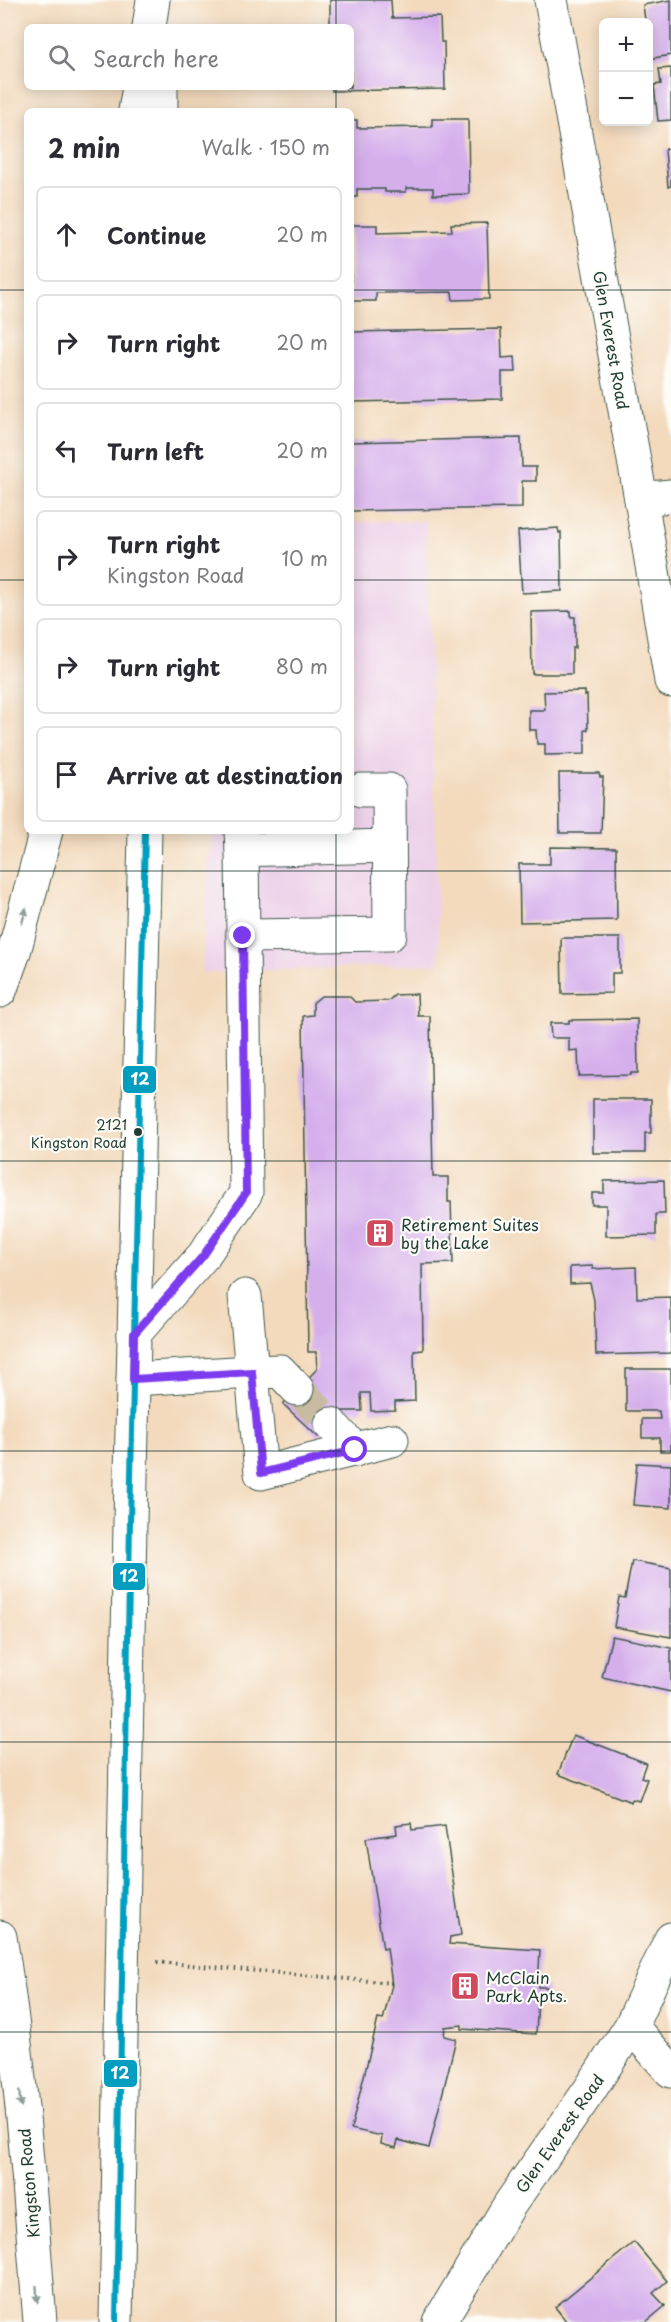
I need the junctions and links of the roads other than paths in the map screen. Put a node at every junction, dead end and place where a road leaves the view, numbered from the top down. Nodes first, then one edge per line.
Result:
1 (153, 0) edge
2 (160, 0) edge
3 (551, 0) edge
4 (149, 24) edge
5 (161, 24) edge
6 (138, 90) edge
7 (161, 90) edge
8 (136, 108) edge
9 (161, 108) edge
10 (656, 497) edge
11 (671, 681) edge
12 (360, 790) dead end
13 (45, 834) edge
14 (146, 834) edge
15 (242, 840) edge
16 (388, 846) junction
17 (243, 936) junction
18 (0, 992) edge
19 (245, 1296) dead end
20 (134, 1334) junction
21 (252, 1372) junction
22 (133, 1379) junction
23 (297, 1389) tunnel mouth
24 (331, 1424) tunnel mouth
25 (392, 1440) dead end
26 (355, 1450) junction
27 (0, 1937) edge
28 (671, 1939) edge
29 (631, 2026) junction
30 (671, 2071) edge
31 (40, 2322) edge
32 (116, 2322) edge
33 (439, 2322) edge

1 - 4 main road
2 - 5 main road
3 - 10 main road, Glen Everest Road
6 - 8 main road
7 - 9 main road
10 - 11 main road, Glen Everest Road
12 - 16 main road
18 -> 13 main road
14 - 20 main road
15 - 16 main road
15 - 17 main road
16 - 17 main road
17 - 20 main road
19 - 21 main road
20 - 22 main road
21 - 22 main road
21 - 23 main road
21 - 26 main road
22 - 32 main road
24 - 26 main road
25 - 26 main road
27 -> 31 main road, Kingston Road
28 - 29 main road, Glen Everest Road
29 - 30 main road
29 - 33 main road, Glen Everest Road

